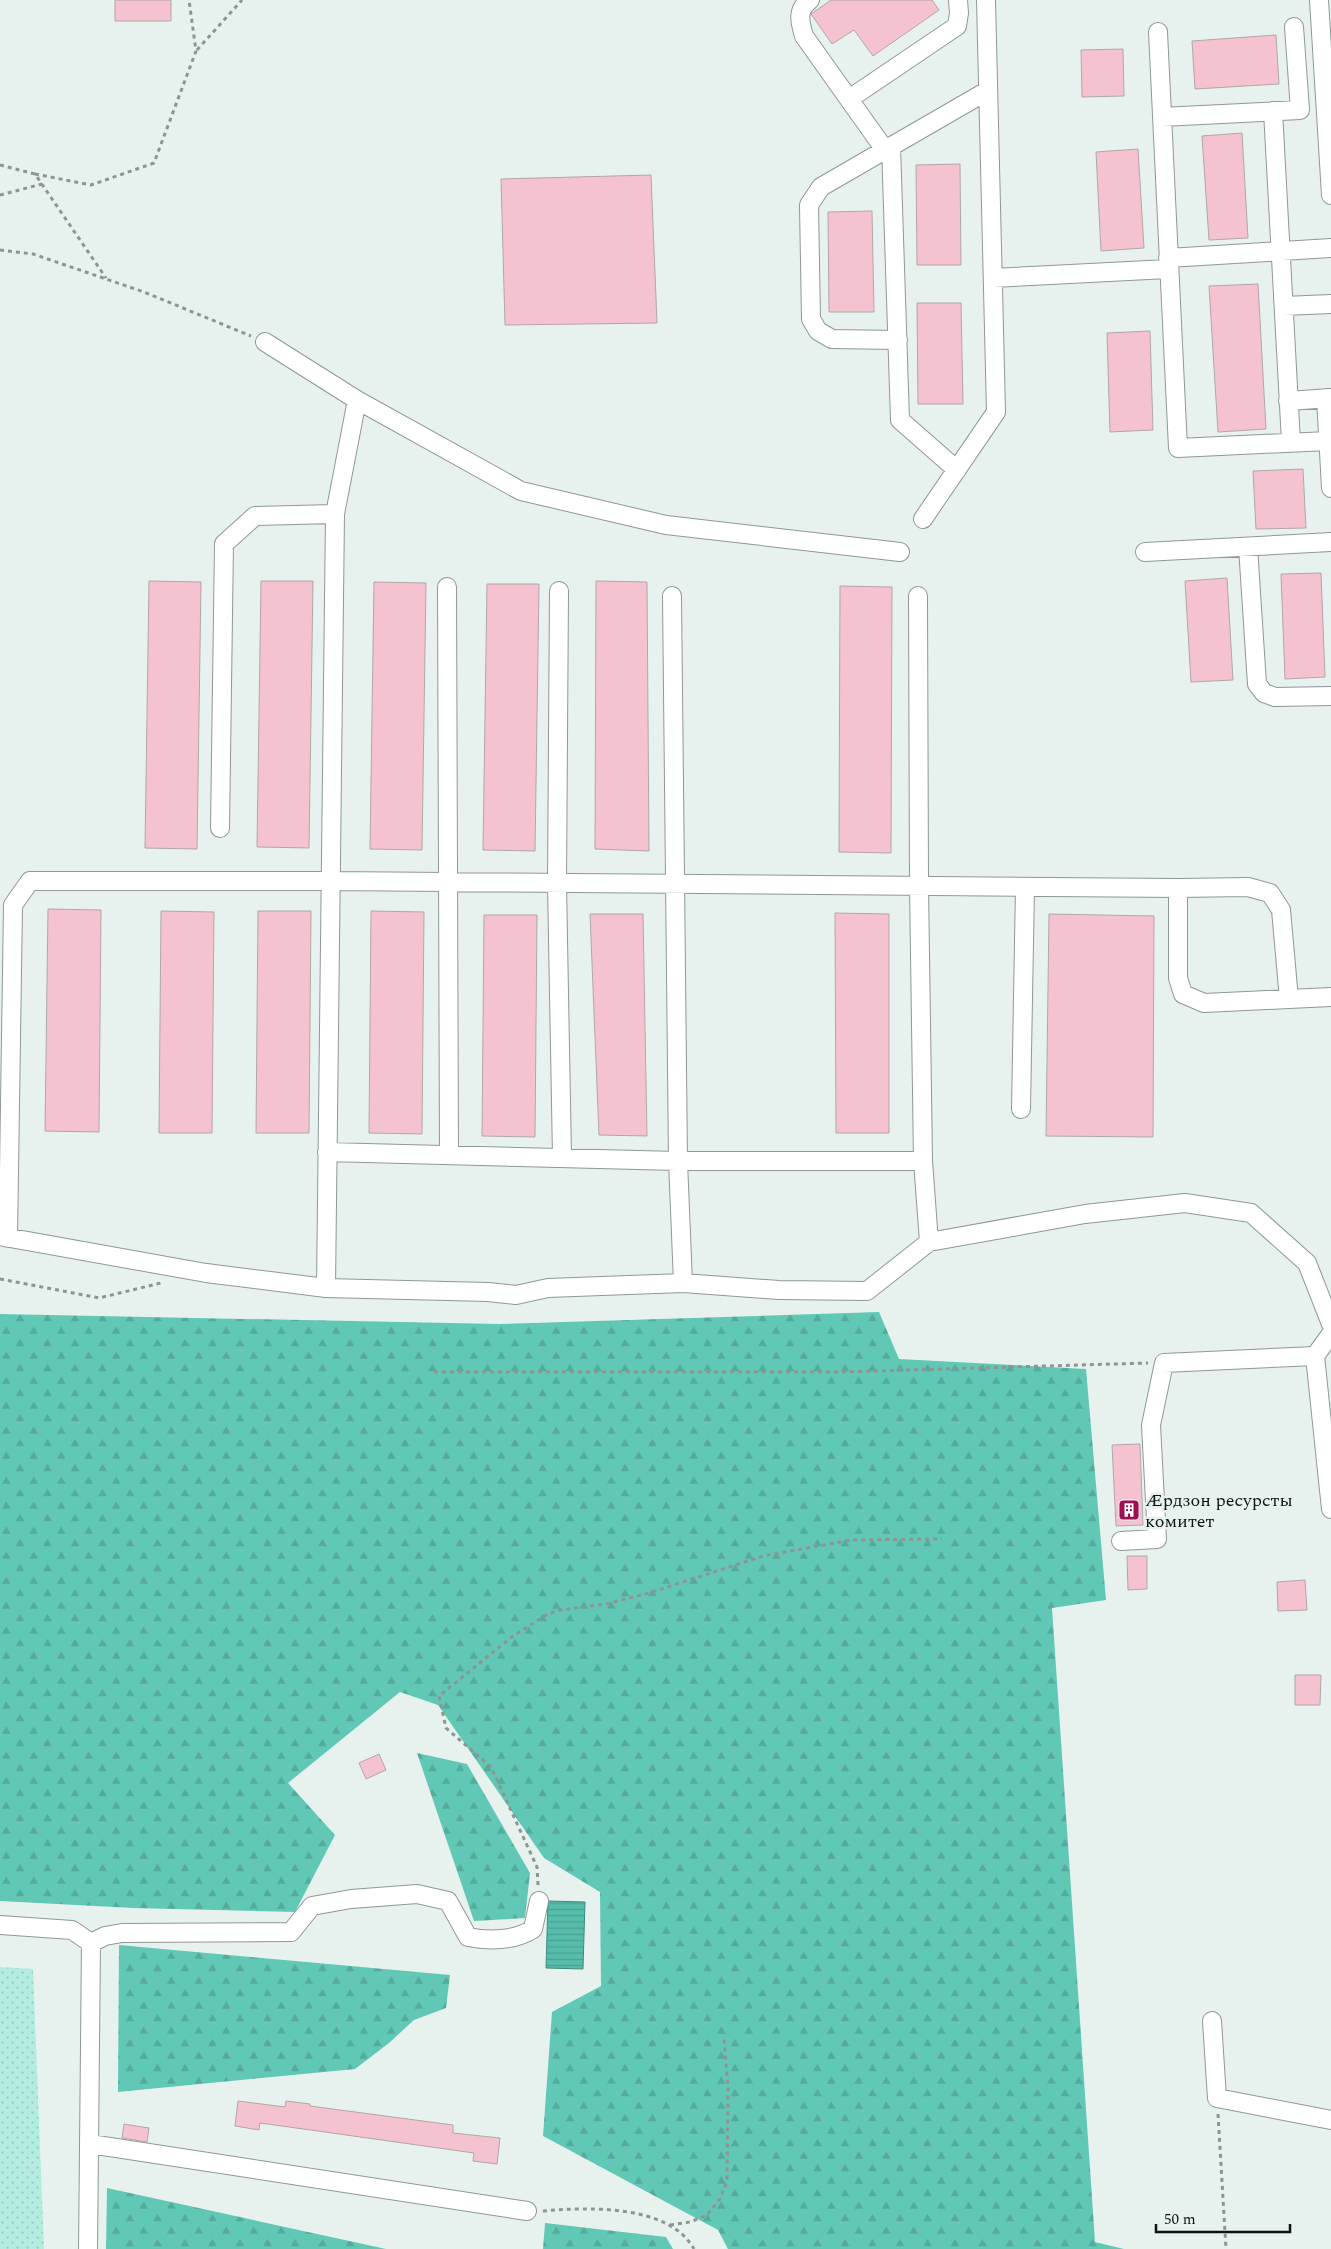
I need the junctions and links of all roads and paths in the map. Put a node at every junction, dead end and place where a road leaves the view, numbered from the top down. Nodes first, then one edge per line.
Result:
1 (189, 0) edge
2 (242, 0) edge
3 (810, 0) edge
4 (958, 0) edge
5 (986, 0) edge
6 (1323, 3) edge
7 (1294, 27) dead end
8 (1158, 32) dead end
9 (196, 51) junction
10 (987, 91) junction
11 (849, 99) junction
12 (1273, 111) junction
13 (1162, 117) junction
14 (888, 148) junction
15 (0, 164) edge
16 (35, 174) junction
17 (42, 184) junction
18 (0, 195) edge
19 (1331, 195) edge
20 (1331, 248) edge
21 (0, 250) edge
22 (1281, 250) junction
23 (1168, 263) junction
24 (993, 278) junction
25 (107, 279) junction
26 (1331, 304) edge
27 (1284, 306) junction
28 (898, 340) junction
29 (265, 342) joint
30 (1328, 398) edge
31 (357, 400) junction
32 (1288, 401) junction
33 (1328, 441) junction
34 (1291, 442) junction
35 (956, 470) junction
36 (1331, 488) edge
37 (335, 514) junction
38 (923, 519) dead end
39 (1331, 542) edge
40 (1248, 547) junction
41 (900, 552) dead end
42 (1145, 552) dead end
43 (447, 588) dead end
44 (559, 591) dead end
45 (672, 596) dead end
46 (918, 596) dead end
47 (1331, 696) edge
48 (220, 828) dead end
49 (330, 881) junction
50 (447, 883) junction
51 (557, 884) junction
52 (674, 884) junction
53 (919, 885) junction
54 (1025, 887) junction
55 (1178, 888) junction
56 (1331, 997) edge
57 (1289, 999) junction
58 (1021, 1109) dead end
59 (327, 1152) junction
60 (449, 1154) junction
61 (562, 1157) junction
62 (678, 1161) junction
63 (923, 1161) junction
64 (4, 1237) edge
65 (929, 1242) junction
66 (0, 1279) edge
67 (167, 1282) dead end
68 (683, 1283) junction
69 (326, 1288) junction
70 (1331, 1324) edge
71 (1331, 1334) edge
72 (1315, 1356) junction
73 (1164, 1363) junction
74 (434, 1372) dead end
75 (1331, 1509) edge
76 (942, 1540) dead end
77 (1121, 1541) dead end
78 (539, 1900) joint
79 (0, 1926) edge
80 (90, 1943) junction
81 (1212, 2021) dead end
82 (724, 2039) dead end
83 (1217, 2098) junction
84 (1331, 2120) edge
85 (90, 2144) junction
86 (535, 2211) joint
87 (670, 2225) junction
88 (88, 2249) edge
89 (694, 2249) edge
90 (1226, 2249) edge

1 - 9 path
2 - 9 path
3 - 11 street
4 - 11 street
5 - 10 street
6 - 19 street
7 - 12 street
8 - 13 street
9 - 16 path
10 - 14 street
10 - 24 street
11 - 14 street
12 - 13 street
12 - 22 street
13 - 23 street
14 - 28 street
14 - 28 street
15 - 16 path
16 - 17 path
17 - 18 path
17 - 25 path
20 - 22 street
21 - 25 path
22 - 23 street
22 - 27 street
23 - 24 street
23 - 34 street
24 - 35 street
25 - 29 path
26 - 27 street
27 - 32 street
28 - 35 street
29 - 31 street
30 - 32 street
30 - 33 street
31 - 37 street
31 - 41 street
32 - 34 street
33 - 34 street
33 - 36 street
35 - 38 street
37 - 48 street
37 - 49 street
39 - 40 street
40 - 42 street
40 - 47 street
43 - 50 street
44 - 51 street
45 - 52 street
46 - 53 street
49 - 50 street
49 - 59 street
49 - 64 street
50 - 51 street
50 - 60 street
51 - 52 street
51 - 61 street
52 - 53 street
52 - 62 street
53 - 54 street
53 - 63 street
54 - 55 street
54 - 58 street
55 - 57 street
55 - 57 street
56 - 57 street
59 - 60 street
59 - 69 street
60 - 61 street
61 - 62 street
62 - 63 street
62 - 68 street
63 - 65 street
64 - 69 street
65 - 68 street
65 - 70 street
66 - 67 path
68 - 69 street
71 - 72 street
72 - 73 street
72 - 75 street
73 - 74 path
73 - 77 street
76 - 78 path
78 - 80 street
79 - 80 street
80 - 85 street
81 - 83 street
82 - 87 path
83 - 84 street
83 - 90 path
85 - 86 street
85 - 88 street
86 - 87 path
87 - 89 path

